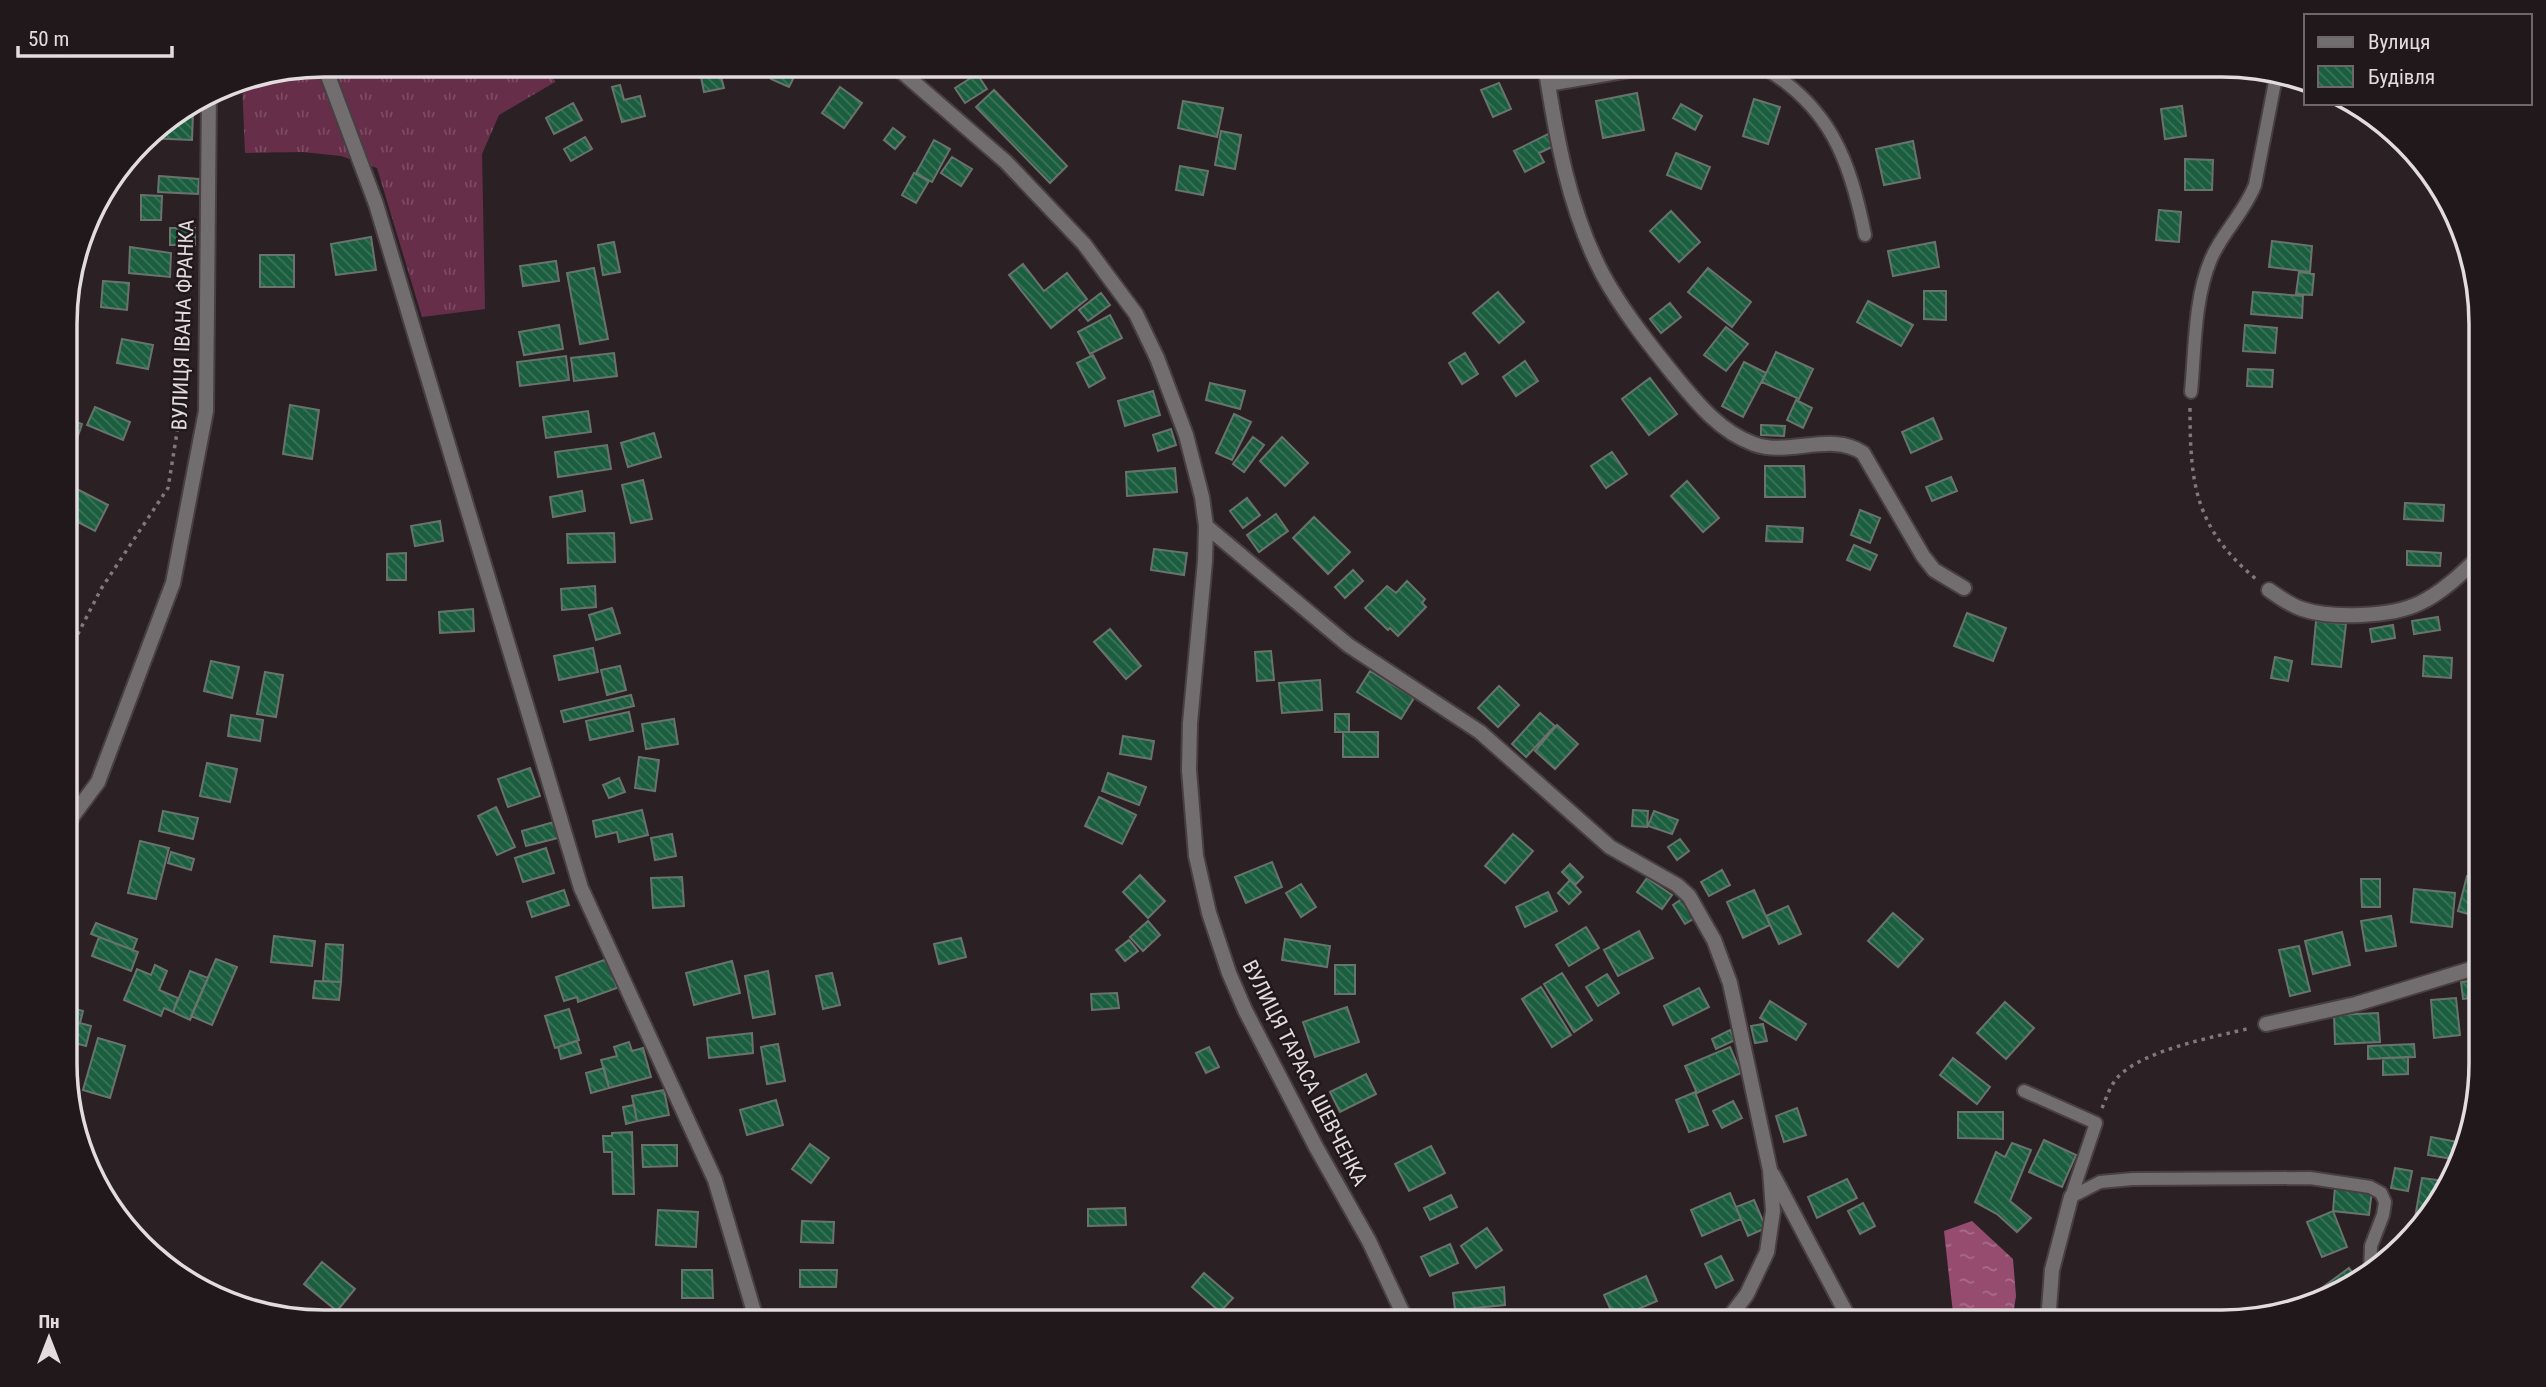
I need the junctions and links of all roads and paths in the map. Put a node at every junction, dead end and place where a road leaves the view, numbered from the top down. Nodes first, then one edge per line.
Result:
1 (1547, 77) edge
2 (1592, 77) edge
3 (1777, 77) edge
4 (329, 78) edge
5 (909, 78) edge
6 (2275, 83) edge
7 (1548, 85) junction
8 (209, 105) edge
9 (1865, 234) dead end
10 (188, 368) dead end
11 (2191, 392) joint
12 (1206, 526) junction
13 (2469, 566) edge
14 (1964, 588) dead end
15 (2269, 590) joint
16 (78, 635) edge
17 (77, 810) edge
18 (2469, 970) edge
19 (2266, 1024) joint
20 (2024, 1091) dead end
21 (2096, 1123) junction
22 (1770, 1170) junction
23 (2071, 1198) junction
24 (2370, 1261) edge
25 (1401, 1309) edge
26 (1736, 1309) edge
27 (1844, 1309) edge
28 (2049, 1309) edge
29 (753, 1310) edge

1 - 7 street
2 - 7 lane
3 - 9 lane
4 - 29 street
5 - 12 street, ВУЛИЦЯ ТАРАСА ШЕВЧЕНКА
6 - 11 lane
7 - 14 street
8 - 17 street, ВУЛИЦЯ ІВАНА ФРАНКА
10 - 16 path
11 - 15 path
12 - 22 street
12 - 25 street, ВУЛИЦЯ ТАРАСА ШЕВЧЕНКА
13 - 15 street
18 - 19 street
19 - 21 path
20 - 21 lane
21 - 23 lane
22 - 26 street
22 - 27 street
23 - 24 lane
23 - 28 street

